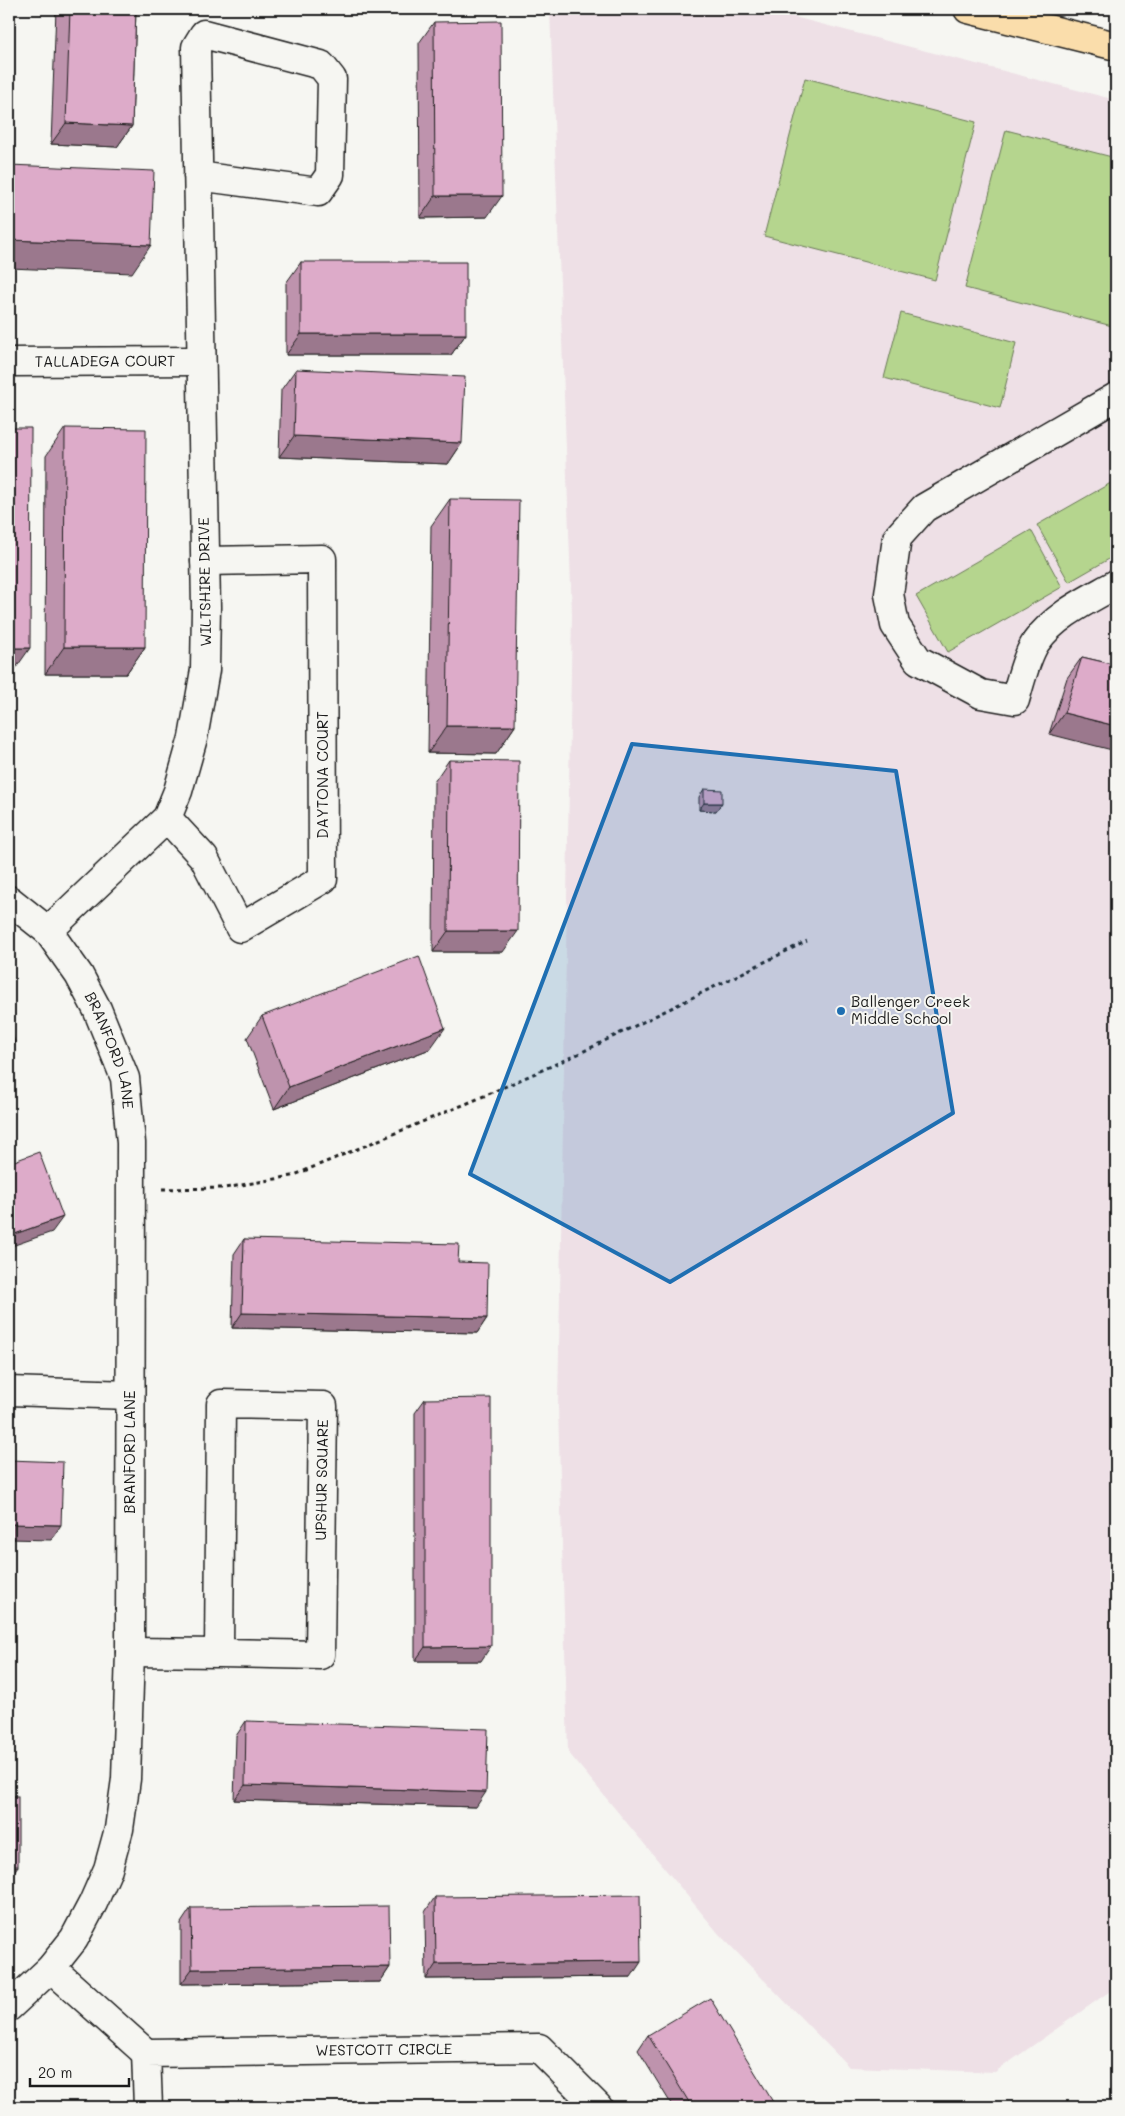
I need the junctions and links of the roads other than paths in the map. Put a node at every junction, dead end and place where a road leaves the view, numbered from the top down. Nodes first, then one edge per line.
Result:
1 (968, 9) edge
2 (1116, 46) edge
3 (198, 176) junction
4 (201, 361) junction
5 (9, 362) edge
6 (1116, 397) edge
7 (205, 561) junction
8 (1116, 584) edge
9 (166, 818) junction
10 (9, 900) edge
11 (48, 931) junction
12 (9, 1391) edge
13 (130, 1395) junction
14 (130, 1652) junction
15 (219, 1653) junction
16 (52, 1968) junction
17 (9, 2007) edge
18 (146, 2053) junction
19 (148, 2107) edge
20 (598, 2107) edge

1 - 2 main road
3 - 3 street, WILTSHIRE DRIVE
3 - 4 street, WILTSHIRE DRIVE
4 - 5 street, TALLADEGA COURT
4 - 7 street, WILTSHIRE DRIVE
6 - 8 street
7 - 9 street, WILTSHIRE DRIVE
7 - 9 street, DAYTONA COURT
9 - 11 street, WILTSHIRE DRIVE
10 - 11 street, BRANFORD LANE
11 - 13 street, BRANFORD LANE
12 - 13 street
13 - 14 street, BRANFORD LANE
14 - 15 street, UPSHUR SQUARE
14 - 16 street, BRANFORD LANE
15 - 15 street, UPSHUR SQUARE
16 - 17 street, BRANFORD LANE
16 - 18 street
18 - 19 street
18 - 20 street, WESTCOTT CIRCLE

